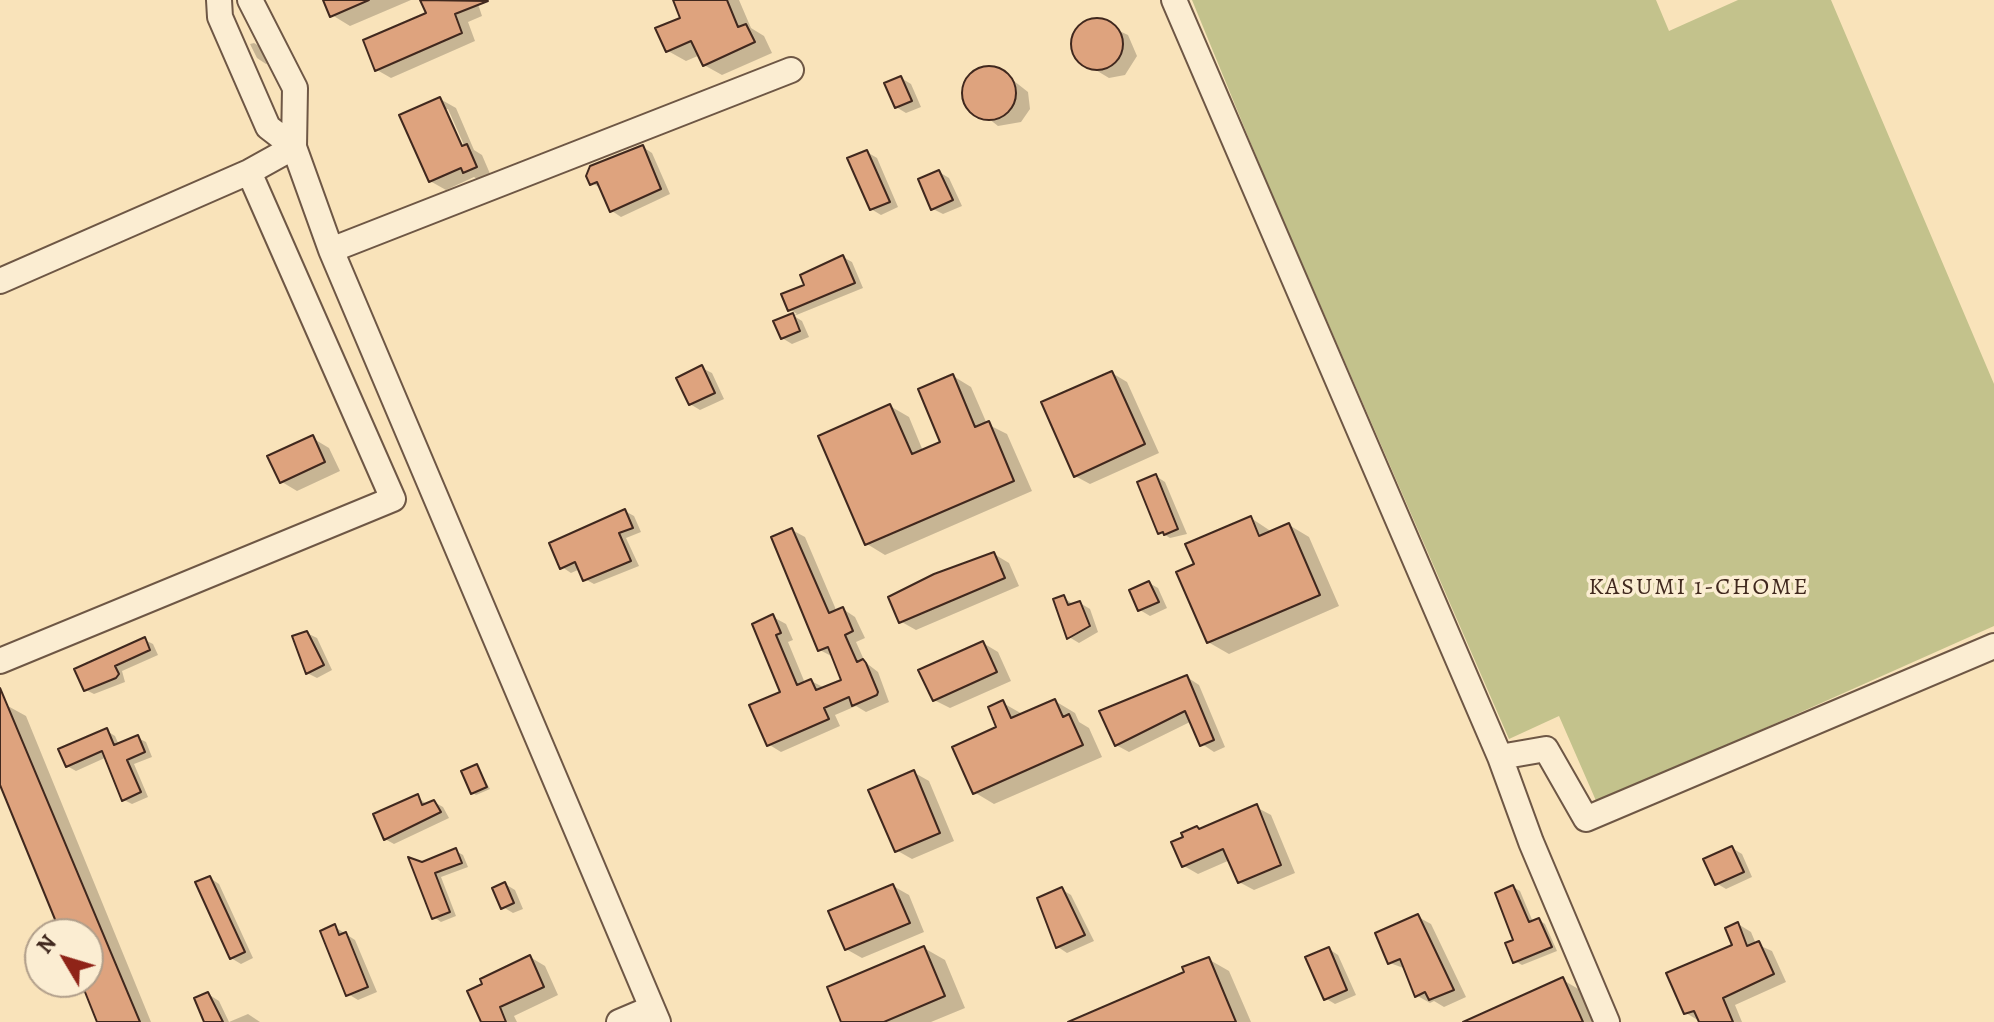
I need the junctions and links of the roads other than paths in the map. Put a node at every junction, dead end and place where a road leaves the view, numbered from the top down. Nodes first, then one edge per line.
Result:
1 (219, 0) edge
2 (250, 0) edge
3 (1174, 0) edge
4 (791, 70) dead end
5 (294, 147) junction
6 (249, 172) junction
7 (331, 250) junction
8 (0, 281) edge
9 (1994, 646) edge
10 (0, 661) edge
11 (1500, 757) junction
12 (655, 1015) edge
13 (619, 1022) edge
14 (1607, 1022) edge

1 - 5 lane
2 - 5 lane
3 - 11 lane
4 - 7 lane
5 - 6 lane
5 - 7 lane
6 - 8 lane
6 - 10 lane
7 - 12 lane
9 - 11 lane
11 - 14 lane
12 - 13 lane

